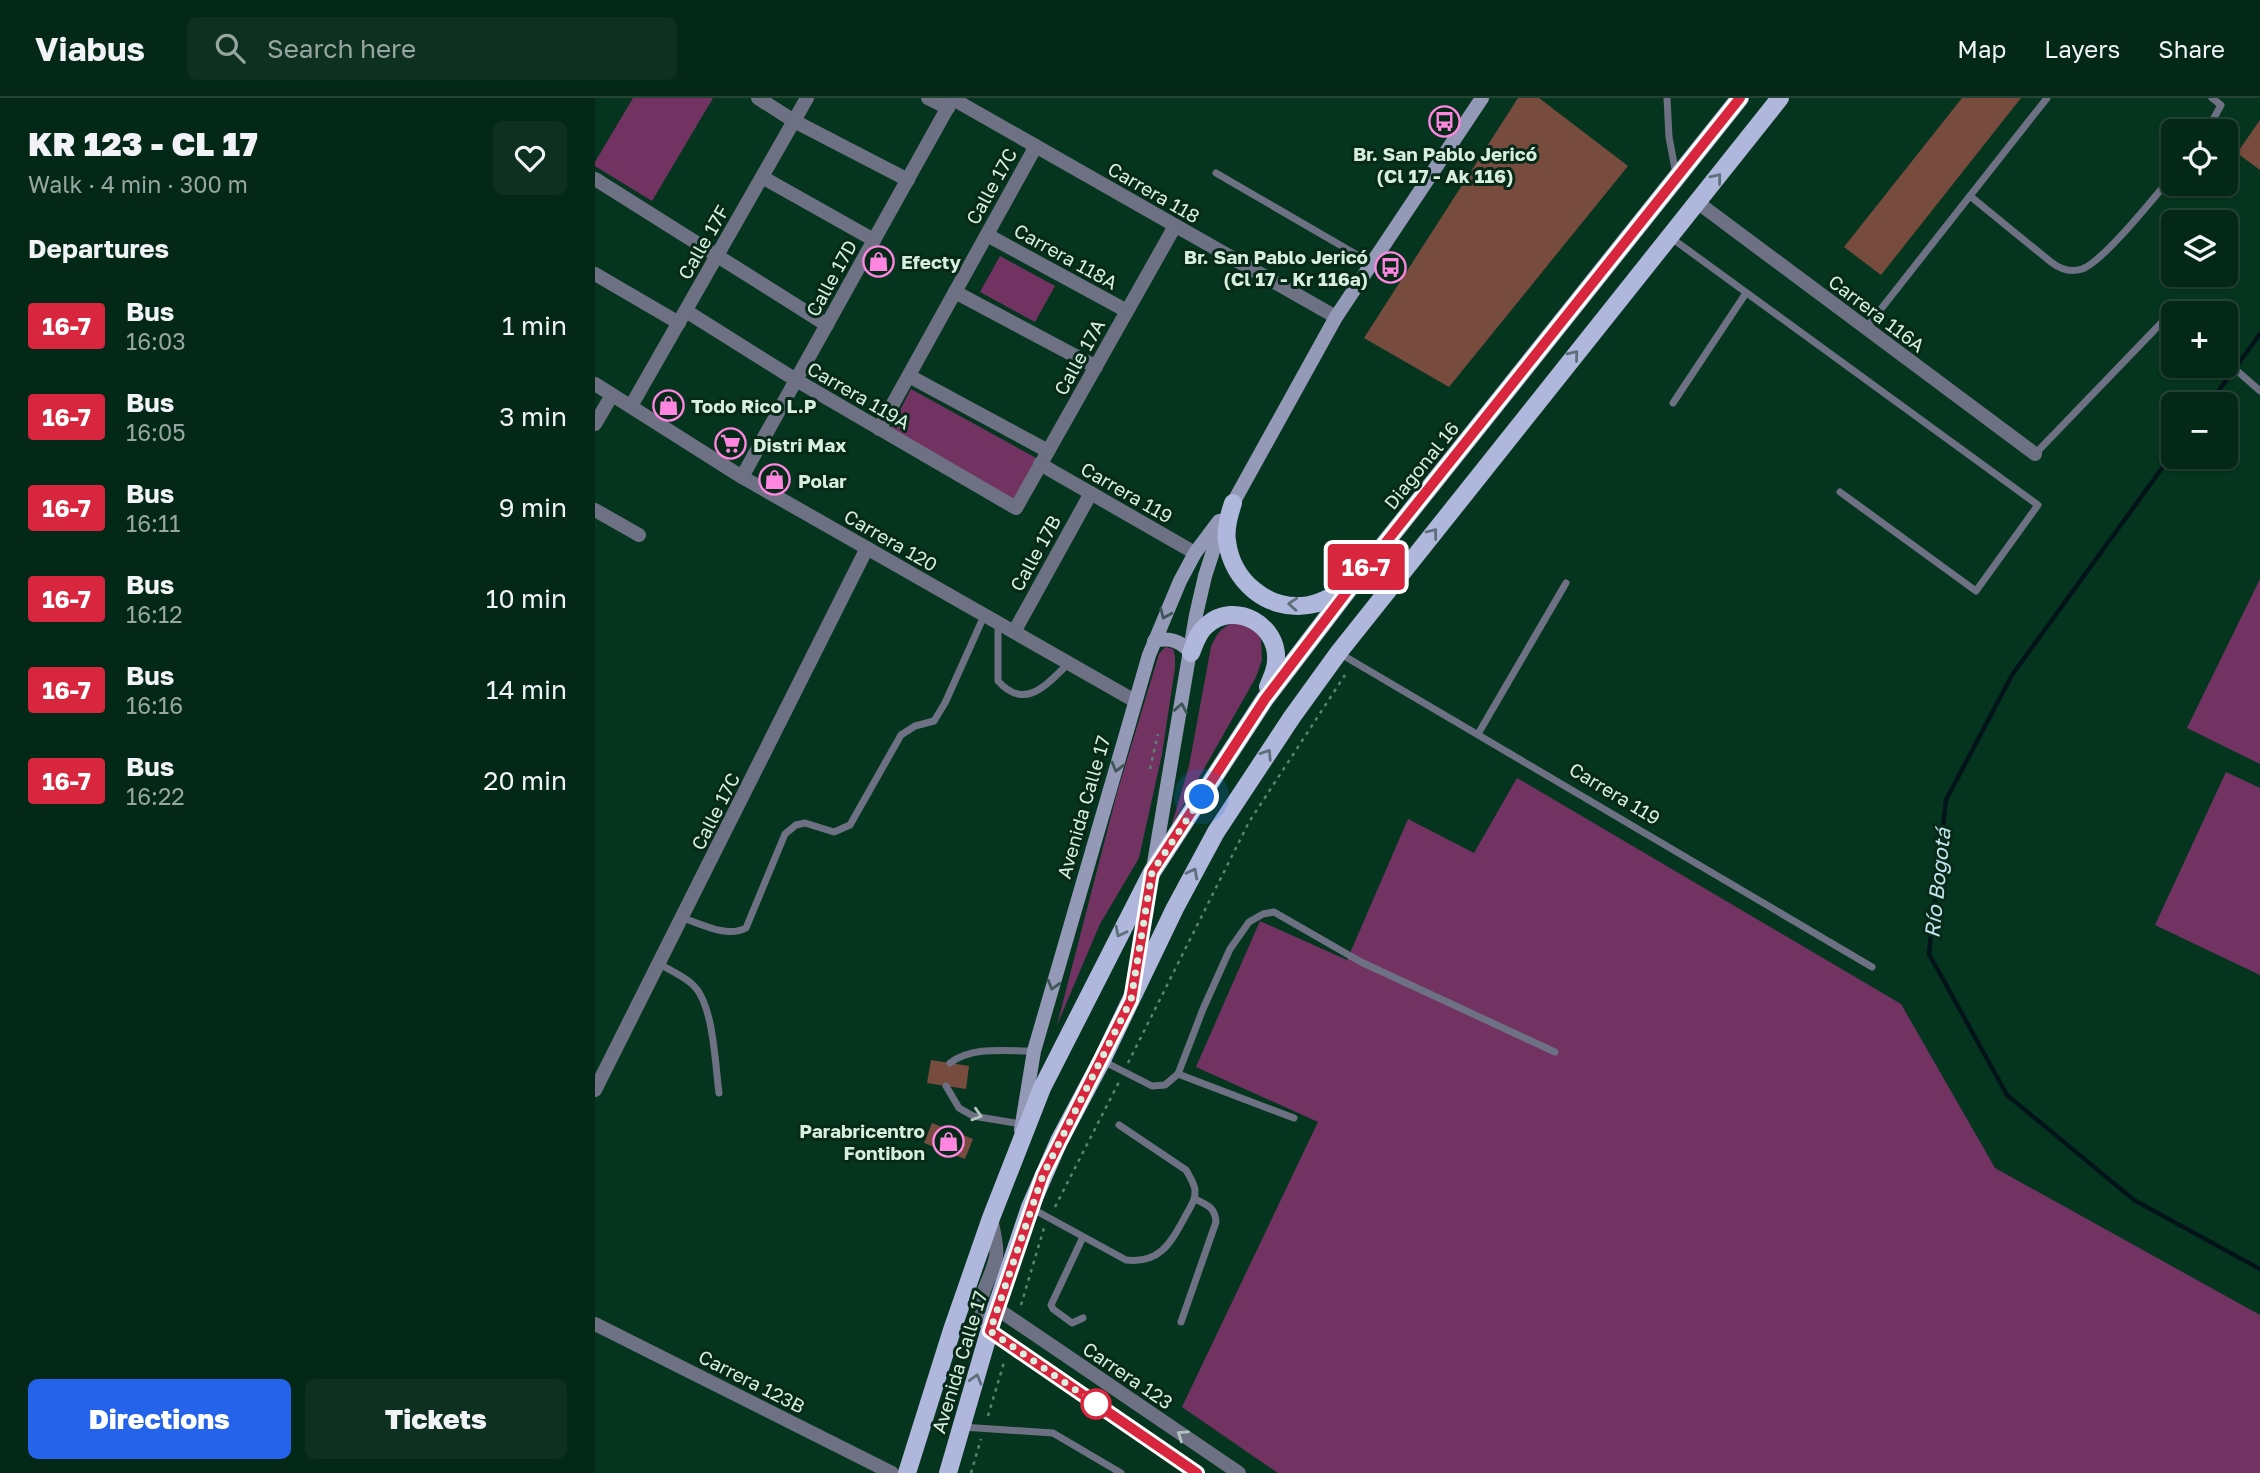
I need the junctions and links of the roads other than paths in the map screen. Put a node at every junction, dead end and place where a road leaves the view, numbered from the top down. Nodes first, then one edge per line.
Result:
1 (758, 98) edge
2 (807, 98) edge
3 (928, 98) edge
4 (1482, 98) edge
5 (1667, 98) edge
6 (1740, 98) edge
7 (1780, 98) edge
8 (2047, 98) edge
9 (2212, 98) edge
10 (951, 102) edge
11 (2213, 119) edge
12 (794, 121) junction
13 (1035, 146) junction
14 (1216, 173) dead end
15 (762, 177) junction
16 (1677, 178) junction
17 (595, 179) edge
18 (908, 180) junction
19 (2161, 189) edge
20 (1970, 196) junction
21 (1697, 202) junction
22 (1175, 226) junction
23 (987, 235) junction
24 (1669, 237) junction
25 (874, 240) junction
26 (716, 257) junction
27 (1372, 264) junction
28 (595, 274) edge
29 (955, 292) junction
30 (1746, 293) junction
31 (1127, 311) junction
32 (682, 317) junction
33 (1336, 317) junction
34 (2161, 323) edge
35 (827, 325) junction
36 (1865, 328) junction
37 (1095, 367) junction
38 (2238, 372) edge
39 (909, 376) junction
40 (796, 380) junction
41 (595, 384) edge
42 (2258, 389) edge
43 (612, 394) junction
44 (1673, 403) dead end
45 (631, 406) junction
46 (595, 424) edge
47 (879, 429) junction
48 (2035, 454) joint
49 (1044, 458) junction
50 (743, 477) junction
51 (1840, 492) dead end
52 (1091, 493) junction
53 (1233, 503) junction
54 (1016, 508) joint
55 (595, 510) edge
56 (639, 535) dead end
57 (867, 548) junction
58 (1195, 553) junction
59 (1355, 581) junction
60 (1566, 583) dead end
61 (984, 615) junction
62 (998, 623) junction
63 (1014, 632) junction
64 (1154, 641) junction
65 (1191, 653) junction
66 (1346, 657) junction
67 (1069, 664) junction
68 (1265, 699) junction
69 (1135, 701) junction
70 (1478, 734) junction
71 (1152, 872) junction
72 (683, 918) junction
73 (660, 964) junction
74 (1872, 967) dead end
75 (1131, 1000) junction
76 (1034, 1051) junction
77 (1555, 1052) dead end
78 (1102, 1060) junction
79 (950, 1063) dead end
80 (1178, 1074) junction
81 (946, 1086) dead end
82 (595, 1090) edge
83 (719, 1093) dead end
84 (1294, 1118) dead end
85 (1119, 1125) dead end
86 (1021, 1132) junction
87 (1195, 1199) junction
88 (1030, 1208) junction
89 (991, 1218) junction
90 (1083, 1237) junction
91 (996, 1308) junction
92 (1083, 1318) dead end
93 (1181, 1322) dead end
94 (595, 1324) edge
95 (990, 1331) junction
96 (962, 1427) junction
97 (892, 1473) edge
98 (907, 1473) edge
99 (948, 1473) edge
100 (1121, 1473) edge
101 (1197, 1473) edge
102 (1239, 1473) edge

1 - 12 street
2 - 12 street, Calle 17F
3 - 10 street, Carrera 118
4 - 27 main road, Avenida Calle 17
5 - 16 lane
6 - 16 main road, Diagonal 16
21 -> 7 main road
8 - 20 lane
9 - 11 lane
10 - 13 street, Carrera 118
10 - 18 street, Calle 17D
12 - 15 street, Calle 17F
12 - 18 street
13 - 22 street, Carrera 118
13 - 23 street, Calle 17C
14 - 27 lane
15 - 25 street
15 - 26 street, Calle 17F
16 - 59 main road, Diagonal 16
17 - 26 street
18 - 25 street, Calle 17D
19 - 20 lane
20 - 36 lane
21 - 24 main road
21 - 36 street, Carrera 116A
22 - 31 street, Calle 17A
22 - 33 street, Carrera 118
23 - 29 street, Calle 17C
23 - 31 street, Carrera 118A
24 - 30 lane
66 -> 24 main road
25 - 35 street, Calle 17D
26 - 32 street, Calle 17F
26 - 35 street
27 - 33 main road, Avenida Calle 17
28 - 32 street, Carrera 119A
29 - 37 street
29 - 39 street, Calle 17C
30 - 44 lane
30 - 51 lane
31 - 37 street, Calle 17A
32 - 40 street, Carrera 119A
32 - 45 street, Calle 17F
33 - 53 main road, Avenida Calle 17
34 - 48 lane
35 - 40 street, Calle 17D
36 - 48 street, Carrera 116A
37 - 49 street, Calle 17A
38 - 42 lane
39 - 47 street, Calle 17C
39 - 49 street, Carrera 119
40 - 47 street, Carrera 119A
40 - 50 street, Calle 17D
41 - 43 street, Carrera 120
43 - 45 street, Carrera 120
43 - 46 street
45 - 50 street, Carrera 120
47 - 54 street, Carrera 119A
49 - 52 street, Carrera 119
49 - 54 street, Calle 17A
50 - 57 street, Carrera 120
52 - 58 street, Carrera 119
52 - 63 street, Calle 17B
53 - 58 main road, Avenida Calle 17
59 -> 53 main road
53 - 65 main road, Avenida Calle 17
55 - 56 street
57 - 61 street, Carrera 120
57 - 72 street, Calle 17C
58 -> 64 main road, Avenida Calle 17
59 - 68 main road, Diagonal 16
60 - 70 lane
61 - 62 street, Carrera 120
61 - 72 lane
62 - 63 street, Carrera 120
62 - 67 lane
63 - 67 street, Carrera 120
64 - 65 main road
64 - 69 main road, Avenida Calle 17
65 - 68 main road
71 -> 65 main road, Avenida Calle 17
66 - 70 lane, Carrera 119
75 -> 66 main road
67 - 69 street, Carrera 120
68 - 71 main road, Diagonal 16
69 -> 76 main road, Avenida Calle 17
70 - 74 lane, Carrera 119
71 - 75 main road, Avenida Calle 17
71 -> 86 main road, Avenida Calle 17
72 - 73 street, Calle 17C
73 - 82 street, Calle 17C
73 - 83 lane
75 - 78 main road, Avenida Calle 17
76 - 79 lane
76 - 86 main road, Avenida Calle 17
77 - 80 lane
78 - 80 lane
78 - 88 main road, Avenida Calle 17
80 - 84 lane
81 -> 86 lane
85 - 87 lane
86 - 89 main road, Avenida Calle 17
87 - 90 lane
87 - 93 lane
88 - 90 lane
88 - 91 main road, Avenida Calle 17
89 - 95 street
89 - 98 main road, Avenida Calle 17
90 - 92 lane
91 - 95 main road, Avenida Calle 17
102 -> 91 street, Carrera 123
94 - 97 street, Carrera 123B
96 -> 95 main road, Avenida Calle 17
95 - 101 street
96 - 99 main road, Avenida Calle 17
96 - 100 lane

